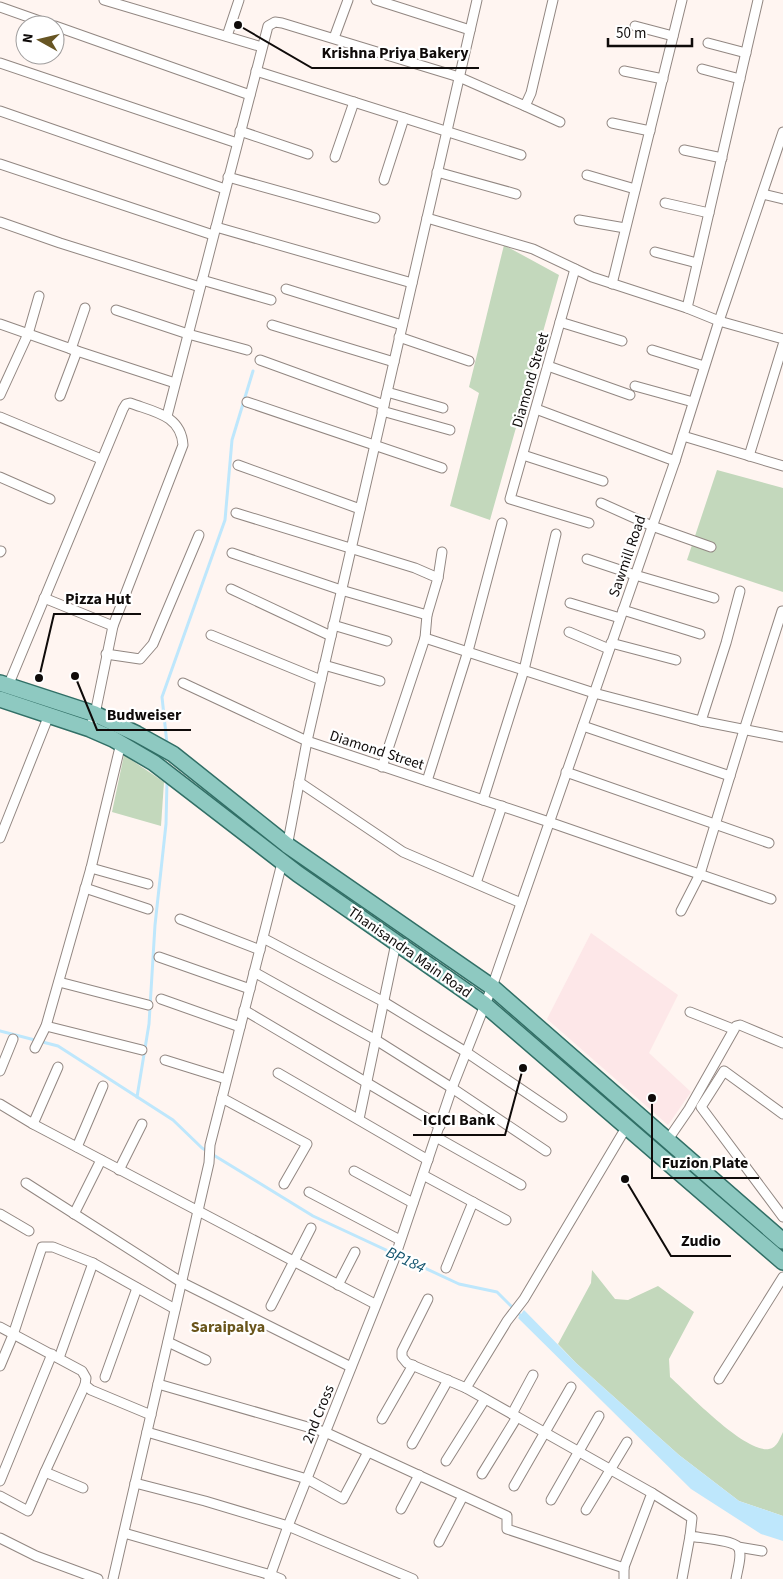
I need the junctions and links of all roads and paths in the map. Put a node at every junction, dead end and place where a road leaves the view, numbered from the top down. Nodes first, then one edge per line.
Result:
1 (104, 0) edge
2 (239, 0) edge
3 (348, 0) edge
4 (376, 0) edge
5 (477, 0) edge
6 (553, 0) edge
7 (682, 0) edge
8 (758, 0) edge
9 (0, 7) edge
10 (23, 15) edge
11 (635, 26) dead end
12 (65, 30) edge
13 (470, 30) junction
14 (227, 36) junction
15 (673, 36) junction
16 (334, 38) junction
17 (708, 43) dead end
18 (262, 47) junction
19 (746, 53) junction
20 (0, 63) edge
21 (702, 69) dead end
22 (256, 71) junction
23 (624, 71) dead end
24 (459, 77) junction
25 (662, 79) junction
26 (740, 79) junction
27 (250, 95) junction
28 (354, 102) junction
29 (525, 106) junction
30 (0, 111) edge
31 (404, 118) junction
32 (560, 122) dead end
33 (612, 123) dead end
34 (240, 131) junction
35 (650, 131) junction
36 (446, 132) junction
37 (783, 132) edge
38 (237, 143) junction
39 (684, 150) dead end
40 (308, 154) dead end
41 (521, 155) dead end
42 (335, 157) dead end
43 (722, 158) junction
44 (0, 164) edge
45 (437, 172) junction
46 (587, 175) dead end
47 (228, 177) junction
48 (384, 180) dead end
49 (225, 190) junction
50 (635, 190) junction
51 (516, 194) dead end
52 (763, 194) junction
53 (783, 199) edge
54 (665, 204) dead end
55 (709, 214) junction
56 (375, 218) dead end
57 (427, 218) junction
58 (579, 220) dead end
59 (0, 222) edge
60 (625, 228) junction
61 (215, 231) junction
62 (655, 252) dead end
63 (697, 263) junction
64 (575, 269) junction
65 (201, 283) junction
66 (412, 283) junction
67 (612, 284) junction
68 (286, 289) dead end
69 (39, 296) dead end
70 (271, 300) dead end
71 (85, 308) dead end
72 (687, 308) junction
73 (116, 310) dead end
74 (719, 321) junction
75 (560, 322) junction
76 (0, 324) edge
77 (272, 325) dead end
78 (402, 325) junction
79 (28, 334) junction
80 (188, 334) junction
81 (400, 337) junction
82 (783, 339) edge
83 (622, 341) dead end
84 (783, 344) edge
85 (74, 350) junction
86 (247, 350) dead end
87 (652, 350) dead end
88 (260, 360) dead end
89 (469, 361) dead end
90 (394, 362) junction
91 (548, 366) junction
92 (704, 366) junction
93 (175, 382) junction
94 (635, 386) dead end
95 (387, 392) junction
96 (0, 395) edge
97 (630, 395) dead end
98 (60, 396) dead end
99 (247, 402) dead end
100 (693, 402) junction
101 (383, 408) junction
102 (443, 408) dead end
103 (536, 409) junction
104 (167, 416) junction
105 (0, 418) edge
106 (450, 430) dead end
107 (682, 436) junction
108 (375, 444) junction
109 (523, 455) junction
110 (749, 456) junction
111 (101, 459) junction
112 (675, 461) junction
113 (238, 465) dead end
114 (783, 466) edge
115 (442, 468) dead end
116 (0, 478) edge
117 (603, 481) dead end
118 (50, 500) dead end
119 (601, 503) dead end
120 (360, 508) junction
121 (236, 513) dead end
122 (502, 523) dead end
123 (589, 523) dead end
124 (652, 526) junction
125 (556, 534) dead end
126 (199, 535) dead end
127 (711, 547) dead end
128 (351, 549) junction
129 (442, 552) dead end
130 (232, 553) dead end
131 (587, 559) dead end
132 (635, 575) junction
133 (438, 578) junction
134 (232, 590) dead end
135 (341, 590) junction
136 (740, 591) dead end
137 (44, 598) junction
138 (714, 598) dead end
139 (570, 604) dead end
140 (782, 611) edge
141 (621, 614) junction
142 (428, 615) junction
143 (334, 625) junction
144 (112, 626) junction
145 (569, 632) dead end
146 (700, 634) dead end
147 (211, 635) dead end
148 (331, 636) junction
149 (425, 638) junction
150 (387, 641) dead end
151 (610, 646) junction
152 (468, 651) junction
153 (106, 654) junction
154 (676, 660) dead end
155 (324, 665) junction
156 (524, 670) junction
157 (321, 680) junction
158 (380, 681) dead end
159 (183, 683) dead end
160 (2, 689) edge
161 (594, 693) junction
162 (95, 714) junction
163 (49, 715) junction
164 (701, 721) junction
165 (582, 726) junction
166 (90, 730) junction
167 (744, 730) junction
168 (783, 737) edge
169 (306, 741) junction
170 (121, 742) junction
171 (382, 767) junction
172 (566, 772) junction
173 (730, 776) junction
174 (427, 781) junction
175 (299, 782) junction
176 (483, 800) junction
177 (502, 806) junction
178 (549, 822) junction
179 (716, 824) junction
180 (0, 838) edge
181 (769, 843) dead end
182 (287, 845) junction
183 (282, 862) junction
184 (91, 868) junction
185 (700, 874) junction
186 (476, 883) junction
187 (148, 884) dead end
188 (85, 888) junction
189 (771, 899) dead end
190 (521, 903) junction
191 (148, 909) dead end
192 (681, 911) dead end
193 (180, 919) dead end
194 (263, 938) junction
195 (396, 943) junction
196 (260, 950) junction
197 (159, 957) dead end
198 (254, 972) junction
199 (58, 982) junction
200 (492, 987) junction
201 (250, 989) junction
202 (161, 999) dead end
203 (384, 1002) junction
204 (484, 1004) junction
205 (148, 1005) dead end
206 (244, 1010) junction
207 (690, 1012) dead end
208 (46, 1026) junction
209 (240, 1027) junction
210 (733, 1028) junction
211 (13, 1040) dead end
212 (376, 1040) junction
213 (783, 1043) edge
214 (35, 1048) dead end
215 (142, 1050) dead end
216 (466, 1052) junction
217 (165, 1060) dead end
218 (58, 1067) dead end
219 (0, 1071) edge
220 (278, 1073) dead end
221 (226, 1079) junction
222 (367, 1082) junction
223 (103, 1086) dead end
224 (452, 1088) junction
225 (222, 1098) junction
226 (0, 1104) edge
227 (783, 1114) edge
228 (562, 1117) dead end
229 (358, 1119) junction
230 (33, 1124) junction
231 (142, 1124) dead end
232 (440, 1126) junction
233 (627, 1126) junction
234 (436, 1137) junction
235 (667, 1141) junction
236 (77, 1147) junction
237 (546, 1151) dead end
238 (101, 1160) junction
239 (428, 1160) junction
240 (119, 1170) junction
241 (354, 1171) dead end
242 (423, 1175) junction
243 (26, 1183) dead end
244 (284, 1184) dead end
245 (521, 1185) dead end
246 (308, 1192) dead end
247 (473, 1202) junction
248 (413, 1203) junction
249 (198, 1212) junction
250 (0, 1214) edge
251 (74, 1214) junction
252 (783, 1216) edge
253 (506, 1220) dead end
254 (311, 1228) dead end
255 (29, 1231) dead end
256 (783, 1241) edge
257 (399, 1245) junction
258 (355, 1252) dead end
259 (294, 1262) junction
260 (783, 1262) edge
261 (93, 1263) junction
262 (446, 1268) dead end
263 (783, 1277) edge
264 (181, 1282) junction
265 (338, 1285) junction
266 (138, 1288) junction
267 (428, 1300) dead end
268 (375, 1304) junction
269 (271, 1306) dead end
270 (175, 1309) junction
271 (0, 1327) edge
272 (13, 1335) junction
273 (168, 1342) junction
274 (55, 1356) junction
275 (206, 1360) dead end
276 (413, 1365) junction
277 (0, 1366) edge
278 (351, 1368) junction
279 (533, 1375) dead end
280 (105, 1377) dead end
281 (448, 1380) junction
282 (719, 1380) dead end
283 (158, 1384) junction
284 (85, 1385) junction
285 (570, 1387) dead end
286 (466, 1388) junction
287 (485, 1399) junction
288 (151, 1415) junction
289 (514, 1415) junction
290 (599, 1416) dead end
291 (382, 1419) dead end
292 (147, 1432) junction
293 (325, 1432) junction
294 (544, 1432) junction
295 (627, 1442) dead end
296 (412, 1444) dead end
297 (368, 1452) junction
298 (578, 1452) junction
299 (446, 1461) dead end
300 (610, 1470) junction
301 (45, 1472) junction
302 (482, 1474) dead end
303 (419, 1475) junction
304 (307, 1479) junction
305 (0, 1481) edge
306 (135, 1483) junction
307 (514, 1486) dead end
308 (83, 1488) dead end
309 (652, 1493) junction
310 (0, 1496) edge
311 (463, 1496) junction
312 (551, 1500) dead end
313 (401, 1509) dead end
314 (586, 1510) dead end
315 (288, 1526) junction
316 (124, 1533) junction
317 (690, 1536) junction
318 (0, 1538) edge
319 (439, 1542) dead end
320 (738, 1547) junction
321 (762, 1552) dead end
322 (624, 1568) junction
323 (270, 1577) edge
324 (98, 1579) edge
325 (113, 1579) edge
326 (282, 1579) edge
327 (413, 1579) edge
328 (624, 1579) edge
329 (682, 1579) edge
330 (736, 1579) edge

1 - 14 street
2 - 14 street
3 - 16 street
4 - 13 street
5 - 13 street
6 - 29 street
7 - 15 street
8 - 19 street
9 - 10 street
11 - 15 street
12 - 27 street
13 - 24 street
14 - 18 street
15 - 25 street
16 - 18 street
16 - 24 street
17 - 19 street
18 - 22 street
19 - 26 street
20 - 38 street
21 - 26 street
22 - 27 street
22 - 28 street
23 - 25 street
24 - 29 street
24 - 36 street
25 - 35 street
26 - 43 street
27 - 34 street
28 - 31 street
28 - 42 street
29 - 32 street
30 - 49 street
31 - 36 street
31 - 48 street
33 - 35 street
34 - 38 street
34 - 40 street
35 - 50 street
36 - 41 street
36 - 45 street
37 - 52 street, Sawmill Road
38 - 47 street
39 - 43 street
43 - 55 street
44 - 61 street
45 - 51 street
45 - 57 street
46 - 50 street
47 - 49 street
47 - 56 street
49 - 61 street
50 - 60 street
52 - 53 street
52 - 74 street, Sawmill Road
54 - 55 street
55 - 63 street
57 - 64 street
57 - 66 street
58 - 60 street
59 - 65 street
60 - 67 street
61 - 65 street
61 - 66 street
62 - 63 street
63 - 72 street
64 - 67 street
64 - 75 street, Diamond Street
65 - 70 street
65 - 80 street
66 - 78 street
67 - 72 street
68 - 78 street
69 - 79 street
71 - 85 street
72 - 74 street
73 - 80 street
74 - 82 street
74 - 92 street, Sawmill Road
75 - 83 street
75 - 91 street, Diamond Street
76 - 79 street
77 - 90 street
78 - 81 street
79 - 85 street
79 - 96 street
80 - 86 street
80 - 93 street
81 - 89 street
81 - 90 street
84 - 110 street
85 - 93 street
85 - 98 street
87 - 92 street
88 - 101 street
90 - 95 street
91 - 97 street
91 - 103 street, Diamond Street
92 - 100 street, Sawmill Road
93 - 104 street
94 - 100 street
95 - 101 street
95 - 102 street
99 - 108 street
100 - 107 street, Sawmill Road
101 - 106 street
101 - 108 street
103 - 109 street, Diamond Street
103 - 112 street
104 - 111 street
104 - 144 street
105 - 111 street
107 - 110 street
107 - 112 street, Sawmill Road
108 - 115 street
108 - 120 street
109 - 117 street
109 - 123 street, Diamond Street
110 - 114 street
111 - 137 street
112 - 124 street, Sawmill Road
113 - 120 street
116 - 118 street
119 - 124 street
120 - 128 street
121 - 128 street
122 - 152 street, Diamond Street
124 - 127 street
124 - 132 street, Sawmill Road
125 - 156 street
126 - 153 street
128 - 133 street
128 - 135 street
129 - 133 street
130 - 135 street
131 - 132 street
132 - 138 street
132 - 141 street, Sawmill Road
133 - 142 street
134 - 148 street
135 - 142 street
135 - 143 street
136 - 164 street
137 - 144 street
137 - 160 street
139 - 141 street
140 - 167 street
141 - 146 street
141 - 151 street, Sawmill Road
142 - 149 street
143 - 148 street
143 - 150 street
144 - 153 street
145 - 151 street
147 - 157 street
148 - 155 street
149 - 152 street
149 - 171 street
151 - 154 street
151 - 161 street, Sawmill Road
152 - 156 street
152 - 174 street, Diamond Street
153 - 162 street
155 - 157 street
155 - 158 street
156 - 161 street
156 - 176 street
157 - 169 street
159 - 169 street, Diamond Street
160 - 162 main road, Thanisandra Main Road
160 - 163 main road, Thanisandra Main Road
161 - 164 street
161 - 165 street, Sawmill Road
162 - 166 street
162 - 182 main road, Thanisandra Main Road
163 - 166 main road, Thanisandra Main Road
163 - 180 street
164 - 167 street
165 - 172 street, Sawmill Road
165 - 173 street
166 - 170 main road, Thanisandra Main Road
167 - 168 street
167 - 173 street
169 - 171 street, Diamond Street
169 - 175 street
170 - 183 main road, Thanisandra Main Road
170 - 184 street
171 - 174 street, Diamond Street
172 - 178 street, Sawmill Road
172 - 179 street
173 - 179 street
174 - 176 street
175 - 182 street
175 - 186 street
176 - 177 street
177 - 178 street
177 - 186 street
178 - 185 street
178 - 190 street, Sawmill Road
179 - 181 street
179 - 185 street
182 - 183 street
182 - 200 main road, Thanisandra Main Road
183 - 194 street
183 - 195 main road, Thanisandra Main Road
184 - 187 street
184 - 188 street
185 - 189 street
185 - 192 street
186 - 190 street
188 - 191 street
188 - 199 street
190 - 200 street, Sawmill Road
193 - 196 street
194 - 196 street
194 - 203 street
195 - 203 street
195 - 204 main road, Thanisandra Main Road
196 - 198 street
197 - 201 street
198 - 201 street
198 - 212 street
199 - 205 street
199 - 208 street
200 - 204 street, Sawmill Road
200 - 235 main road, Thanisandra Main Road
201 - 206 street
202 - 209 street
203 - 212 street
203 - 216 street
204 - 216 street, Sawmill Road
204 - 233 main road, Thanisandra Main Road
206 - 209 street
206 - 222 street
207 - 210 street
208 - 214 street
208 - 215 street
209 - 221 street
210 - 213 street
210 - 235 street
211 - 219 street
212 - 222 street
212 - 224 street
216 - 224 street, Sawmill Road
216 - 228 street
217 - 221 street
218 - 230 street
220 - 229 street
221 - 225 street
222 - 229 street
222 - 232 street
223 - 236 street
224 - 232 street, Sawmill Road
224 - 237 street
225 - 244 street
225 - 249 street
226 - 230 street
227 - 252 street
229 - 239 street
230 - 236 street
231 - 240 street
232 - 234 street, 2nd Cross
233 - 260 main road, Thanisandra Main Road
233 - 286 street
234 - 239 street, 2nd Cross
234 - 245 street
235 - 256 main road, Thanisandra Main Road
236 - 238 street
238 - 240 street
238 - 251 street
239 - 242 street, 2nd Cross
240 - 249 street
241 - 248 street
242 - 247 street
242 - 248 street, 2nd Cross
243 - 251 street
246 - 257 street
247 - 253 street
247 - 262 street
248 - 257 street, 2nd Cross
249 - 259 street
249 - 264 street
250 - 255 street
251 - 264 street
254 - 259 street
257 - 268 street, 2nd Cross
258 - 265 street
259 - 265 street
259 - 269 street
261 - 266 street
261 - 272 street
261 - 274 street
263 - 282 street
264 - 270 street
264 - 278 street
265 - 268 street
266 - 270 street
266 - 280 street
267 - 276 street
268 - 278 street, 2nd Cross
270 - 273 street
271 - 272 street
272 - 274 street
272 - 277 street
273 - 275 street
273 - 283 street
274 - 284 street
274 - 305 street
276 - 281 street
276 - 291 street
278 - 293 street, 2nd Cross
279 - 289 street
281 - 286 street
281 - 296 street
283 - 288 street
283 - 293 street
284 - 288 street
284 - 301 street
285 - 294 street
286 - 287 street
287 - 289 street
287 - 299 street
288 - 292 street
289 - 294 street
289 - 302 street
290 - 298 street
292 - 304 street
292 - 306 street
293 - 297 street
293 - 304 street, 2nd Cross
294 - 298 street
294 - 307 street
295 - 300 street
297 - 303 street
297 - 304 street
298 - 300 street
298 - 312 street
300 - 309 street
300 - 314 street
301 - 308 street
301 - 310 street
303 - 311 street
303 - 313 street
304 - 315 street, 2nd Cross
306 - 315 street
306 - 316 street
309 - 317 street
309 - 322 street
311 - 319 street
311 - 322 street
315 - 323 street, 2nd Cross
315 - 327 street
316 - 323 street
316 - 325 street
317 - 320 street
317 - 329 street
318 - 324 street
320 - 321 street
320 - 330 street
322 - 328 street
323 - 326 street

